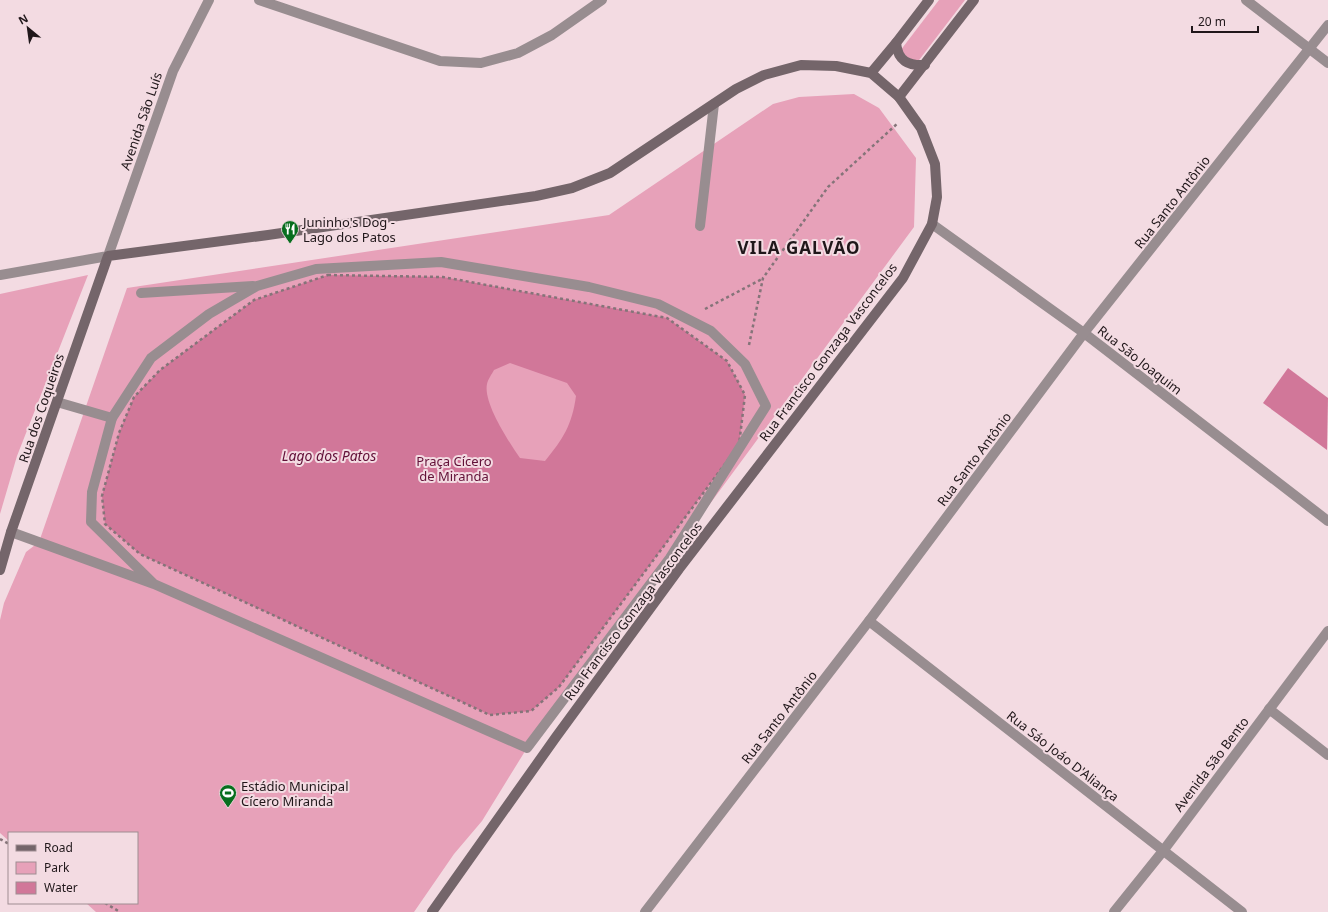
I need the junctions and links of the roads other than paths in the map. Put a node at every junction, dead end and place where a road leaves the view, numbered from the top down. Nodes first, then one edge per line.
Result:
1 (209, 0) edge
2 (259, 0) edge
3 (602, 0) edge
4 (929, 0) edge
5 (974, 0) edge
6 (1246, 0) edge
7 (1328, 25) edge
8 (896, 43) junction
9 (1310, 49) junction
10 (1328, 63) edge
11 (925, 65) junction
12 (871, 73) junction
13 (899, 97) junction
14 (714, 104) junction
15 (932, 224) junction
16 (700, 226) dead end
17 (108, 256) junction
18 (0, 275) edge
19 (257, 286) junction
20 (141, 293) dead end
21 (1084, 333) junction
22 (57, 402) junction
23 (112, 418) junction
24 (1328, 521) edge
25 (11, 532) junction
26 (0, 570) edge
27 (154, 584) junction
28 (869, 621) junction
29 (1328, 631) edge
30 (1269, 709) junction
31 (1328, 755) edge
32 (1163, 851) junction
33 (432, 912) edge
34 (645, 912) edge
35 (1114, 912) edge
36 (1242, 912) edge

1 - 17 street, Avenida São Luís
2 - 3 street
4 - 8 street
5 - 11 street
6 - 9 street
7 - 9 street, Rua Santo Antônio
8 - 11 street
8 - 12 street
9 - 10 street
9 - 21 street, Rua Santo Antônio
11 - 13 street
12 - 13 street, Rua Francisco Gonzaga Vasconcelos
12 - 14 street, Rua Francisco Gonzaga Vasconcelos
13 - 15 street, Rua Francisco Gonzaga Vasconcelos
14 - 16 street
14 - 17 street, Rua Francisco Gonzaga Vasconcelos
15 - 21 street, Rua São Joaquim
15 - 33 street, Rua Francisco Gonzaga Vasconcelos
17 - 18 street
17 - 22 street, Rua dos Coqueiros
19 - 20 street
19 - 23 street
19 - 27 street
21 - 24 street, Rua São Joaquim
21 - 28 street, Rua Santo Antônio
22 - 23 street
22 - 25 street, Rua dos Coqueiros
23 - 27 street
25 - 26 street, Rua dos Coqueiros
25 - 27 street
28 - 32 street, Rua Sáo Joáo D'Aliança
28 - 34 street, Rua Santo Antônio
29 - 30 street, Avenida São Bento
30 - 31 street
30 - 32 street, Avenida São Bento
32 - 35 street, Avenida São Bento
32 - 36 street, Rua Sáo Joáo D'Aliança

